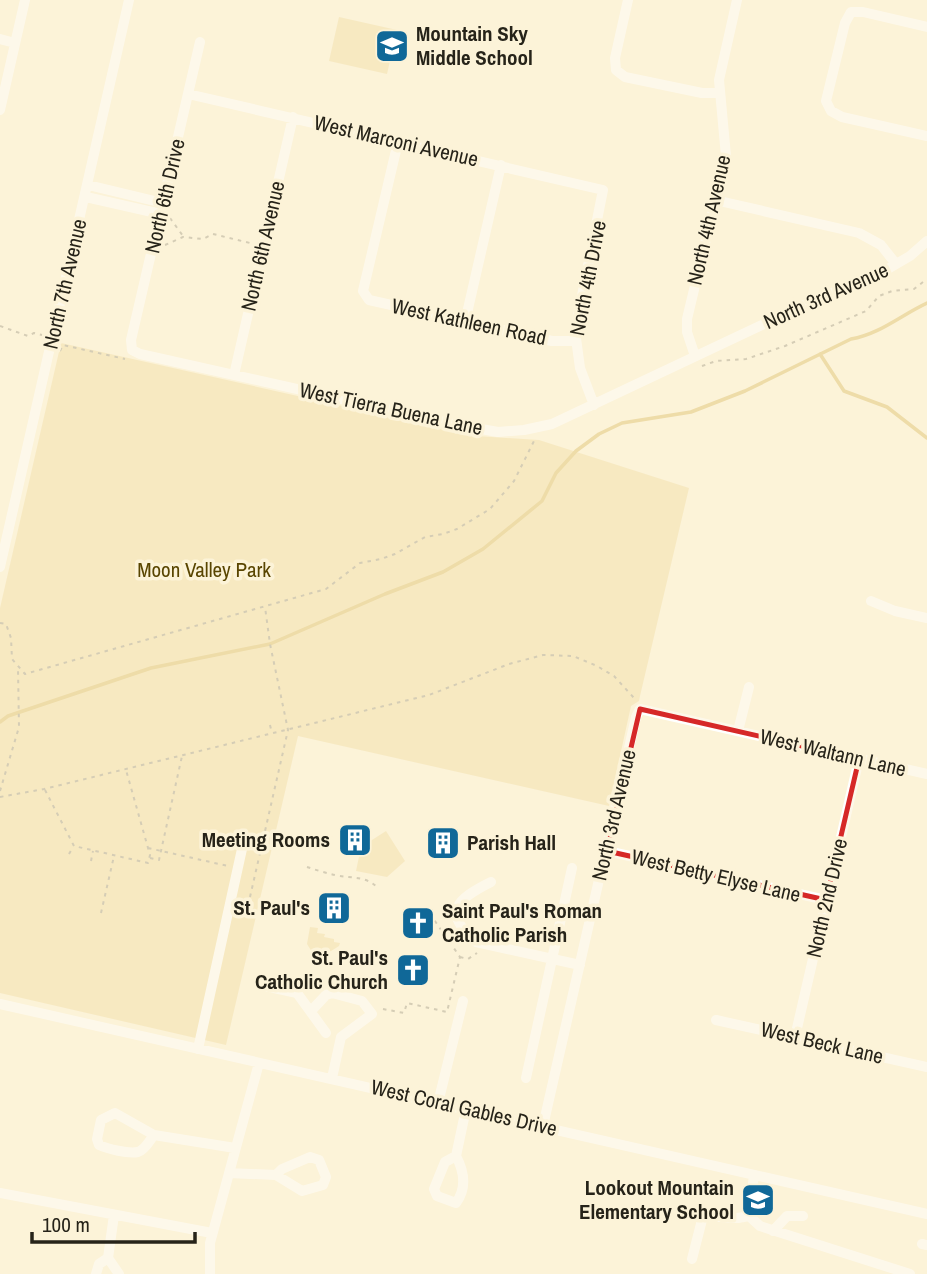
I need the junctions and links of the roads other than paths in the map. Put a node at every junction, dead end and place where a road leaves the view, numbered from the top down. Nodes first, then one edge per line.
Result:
1 (25, 0) edge
2 (127, 0) edge
3 (628, 0) edge
4 (737, 0) edge
5 (927, 27) edge
6 (0, 39) edge
7 (200, 42) dead end
8 (15, 43) junction
9 (188, 93) junction
10 (719, 93) junction
11 (0, 110) edge
12 (293, 117) junction
13 (927, 136) edge
14 (398, 142) junction
15 (501, 165) junction
16 (603, 190) joint
17 (87, 191) junction
18 (715, 200) junction
19 (161, 211) junction
20 (927, 242) edge
21 (896, 264) junction
22 (466, 322) junction
23 (575, 341) junction
24 (132, 350) joint
25 (695, 356) junction
26 (234, 375) junction
27 (645, 381) joint
28 (594, 405) junction
29 (0, 567) edge
30 (871, 601) dead end
31 (927, 618) edge
32 (749, 687) dead end
33 (637, 704) joint
34 (738, 731) junction
35 (859, 759) junction
36 (927, 774) edge
37 (242, 849) dead end
38 (607, 850) junction
39 (572, 868) dead end
40 (491, 881) dead end
41 (826, 900) junction
42 (552, 959) junction
43 (580, 965) junction
44 (265, 986) dead end
45 (463, 1001) dead end
46 (0, 1004) edge
47 (311, 1011) junction
48 (716, 1020) dead end
49 (326, 1033) dead end
50 (795, 1037) junction
51 (198, 1049) junction
52 (259, 1063) junction
53 (927, 1067) edge
54 (526, 1078) dead end
55 (332, 1079) junction
56 (438, 1103) junction
57 (466, 1109) junction
58 (543, 1126) junction
59 (154, 1135) junction
60 (235, 1148) junction
61 (456, 1156) dead end
62 (229, 1173) junction
63 (276, 1175) dead end
64 (754, 1175) junction
65 (0, 1193) edge
66 (927, 1213) edge
67 (114, 1215) junction
68 (749, 1216) junction
69 (803, 1216) dead end
70 (774, 1231) junction
71 (212, 1233) junction
72 (108, 1258) junction
73 (692, 1259) dead end
74 (96, 1274) edge
75 (119, 1274) edge
76 (209, 1274) edge
77 (910, 1274) edge

1 - 8 street
2 - 17 street, North 7th Avenue
3 - 10 street
4 - 10 street, North 4th Avenue
5 - 13 street
6 - 8 street
7 - 9 street, North 6th Drive
8 - 11 street
9 - 12 street, West Marconi Avenue
9 - 19 street, North 6th Drive
10 - 18 street, North 4th Avenue
12 - 14 street, West Marconi Avenue
12 - 26 street, North 6th Avenue
14 - 15 street, West Marconi Avenue
14 - 22 street, West Kathleen Road
15 - 16 street, West Marconi Avenue
15 - 22 street
16 - 23 street, North 4th Drive
17 - 19 street
17 - 29 street, North 7th Avenue
18 - 21 street
18 - 25 street, North 4th Avenue
19 - 24 street, North 6th Drive
20 - 21 street, North 3rd Avenue
21 - 25 street, North 3rd Avenue
22 - 23 street, West Kathleen Road
23 - 28 street, North 4th Drive
24 - 26 street, West Tierra Buena Lane
25 - 27 street, North 3rd Avenue
26 - 28 street, West Tierra Buena Lane
27 - 28 street, West Tierra Buena Lane
30 - 31 street
32 - 34 street, West Waltann Lane
33 - 34 street, West Waltann Lane
33 - 38 street, North 3rd Avenue
34 - 35 street, West Waltann Lane
35 - 36 street, West Waltann Lane
35 - 41 street, North 2nd Drive
37 - 51 street
38 - 41 street, West Betty Elyse Lane
38 - 43 street, North 3rd Avenue
39 - 42 street
40 - 42 street
41 - 50 street, North 2nd Drive
42 - 43 street
42 - 54 street
43 - 58 street, North 3rd Avenue
44 - 47 street
45 - 56 street
46 - 51 street, West Coral Gables Drive
47 - 49 street
47 - 55 street
48 - 50 street, West Beck Lane
50 - 53 street, West Beck Lane
51 - 52 street, West Coral Gables Drive
52 - 55 street, West Coral Gables Drive
52 - 60 street
55 - 56 street, West Coral Gables Drive
56 - 57 street, West Coral Gables Drive
57 - 58 street, West Coral Gables Drive
57 - 61 street
58 - 64 street, West Coral Gables Drive
59 - 59 street
59 - 60 street
60 - 62 street
62 - 63 street
62 - 71 street
64 - 66 street, West Coral Gables Drive
64 - 68 street
65 - 67 street
67 - 71 street
67 - 72 street
68 - 70 street
68 - 73 street
69 - 70 street
70 - 77 street
71 - 76 street
72 - 74 street
72 - 75 street

